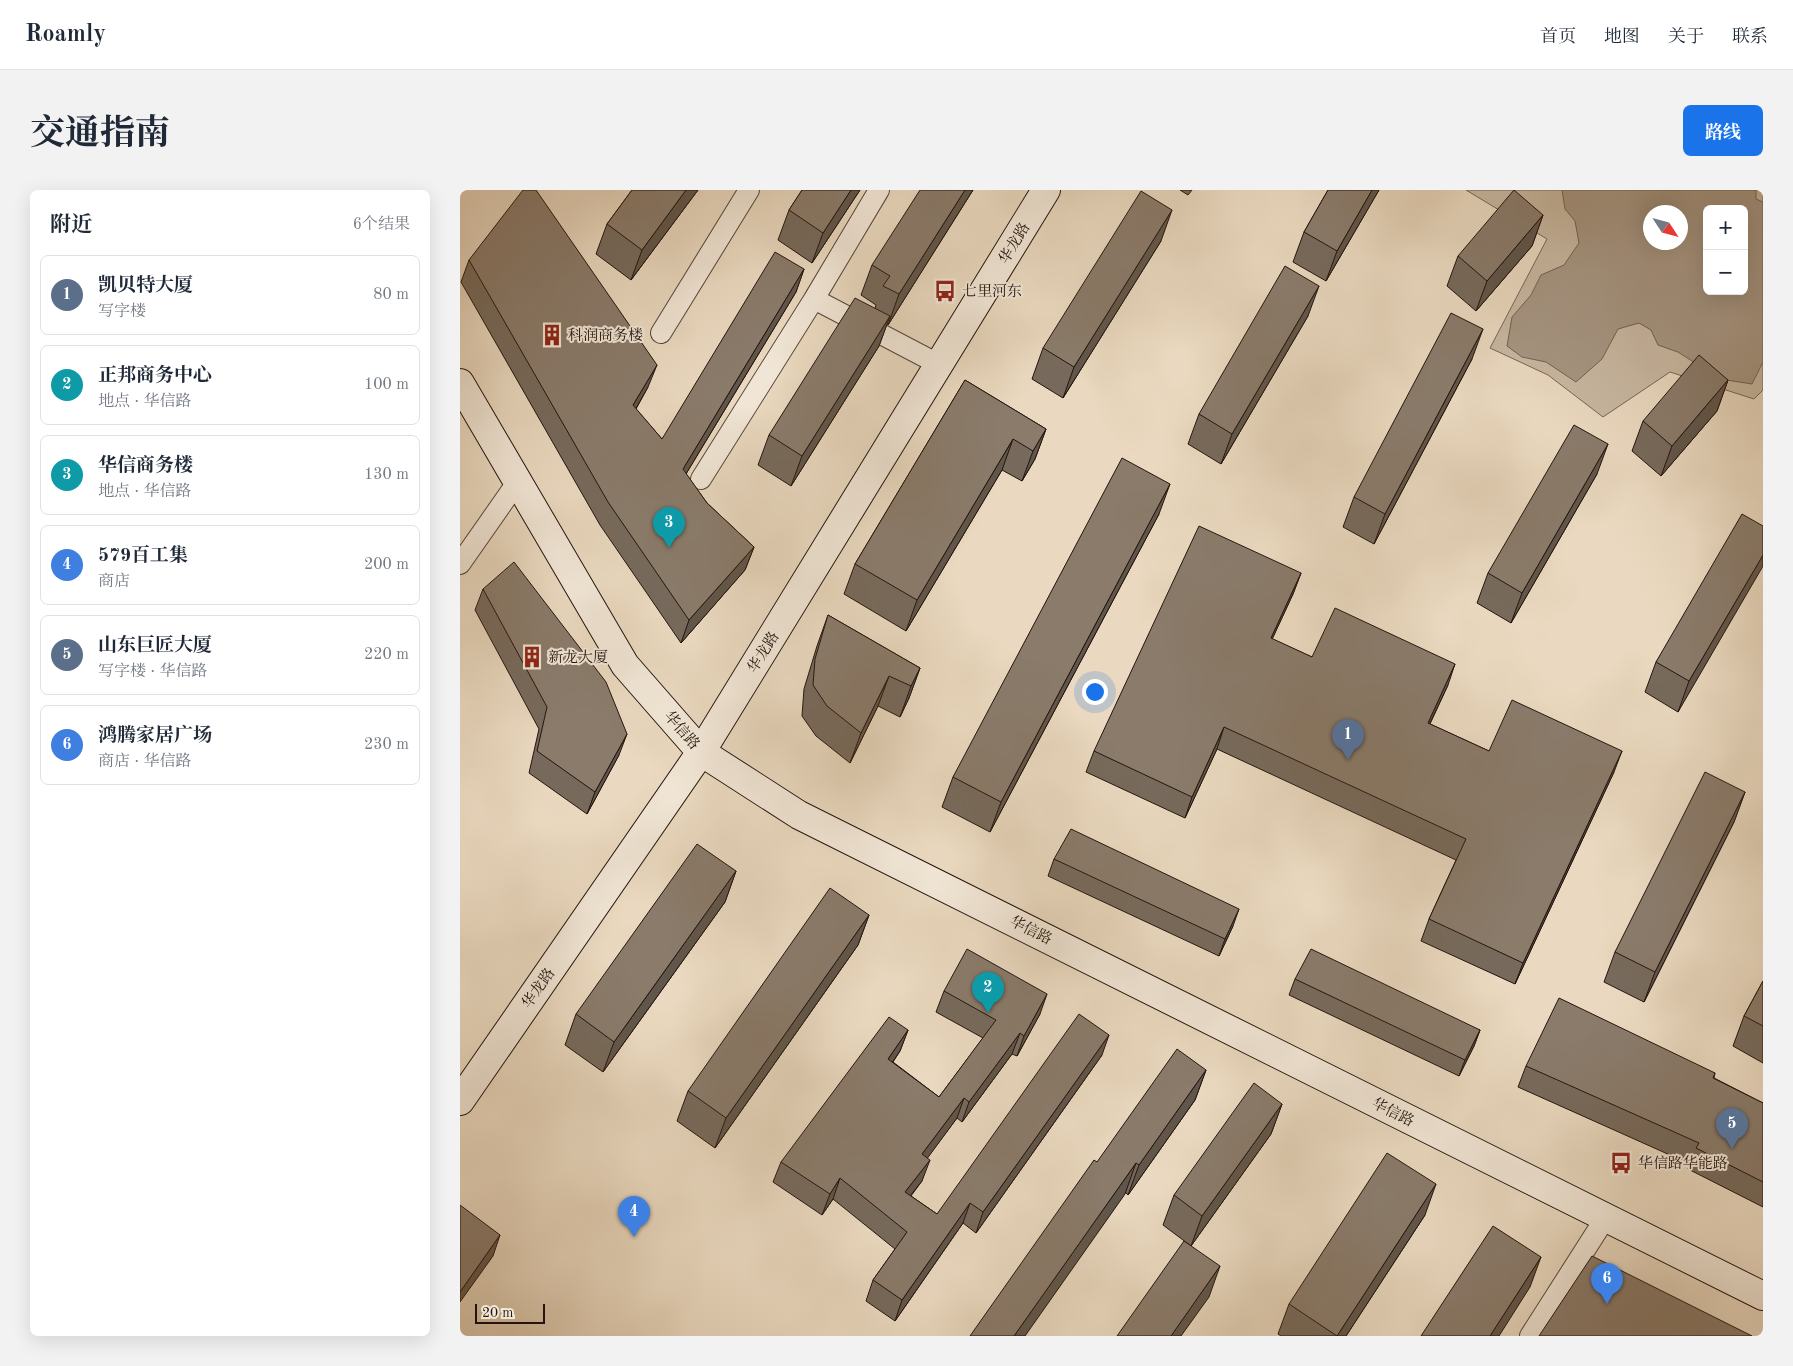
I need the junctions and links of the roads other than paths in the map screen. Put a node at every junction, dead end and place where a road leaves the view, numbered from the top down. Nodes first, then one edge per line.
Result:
1 (749, 190) edge
2 (879, 190) edge
3 (1043, 191) edge
4 (814, 299) junction
5 (661, 333) dead end
6 (940, 365) junction
7 (460, 383) edge
8 (701, 479) dead end
9 (518, 481) junction
10 (460, 564) edge
11 (700, 752) junction
12 (460, 1101) edge
13 (1606, 1218) junction
14 (1763, 1296) edge
15 (1530, 1336) edge

1 - 5 street
2 - 4 street
3 - 6 main road, 华龙路
4 - 6 street
4 - 8 street
6 - 11 main road, 华龙路
7 - 9 main road, 华信路
9 - 10 street
9 - 11 main road, 华信路
11 - 12 main road, 华龙路
11 - 13 main road, 华信路
13 - 14 main road, 华信路
13 - 15 street

